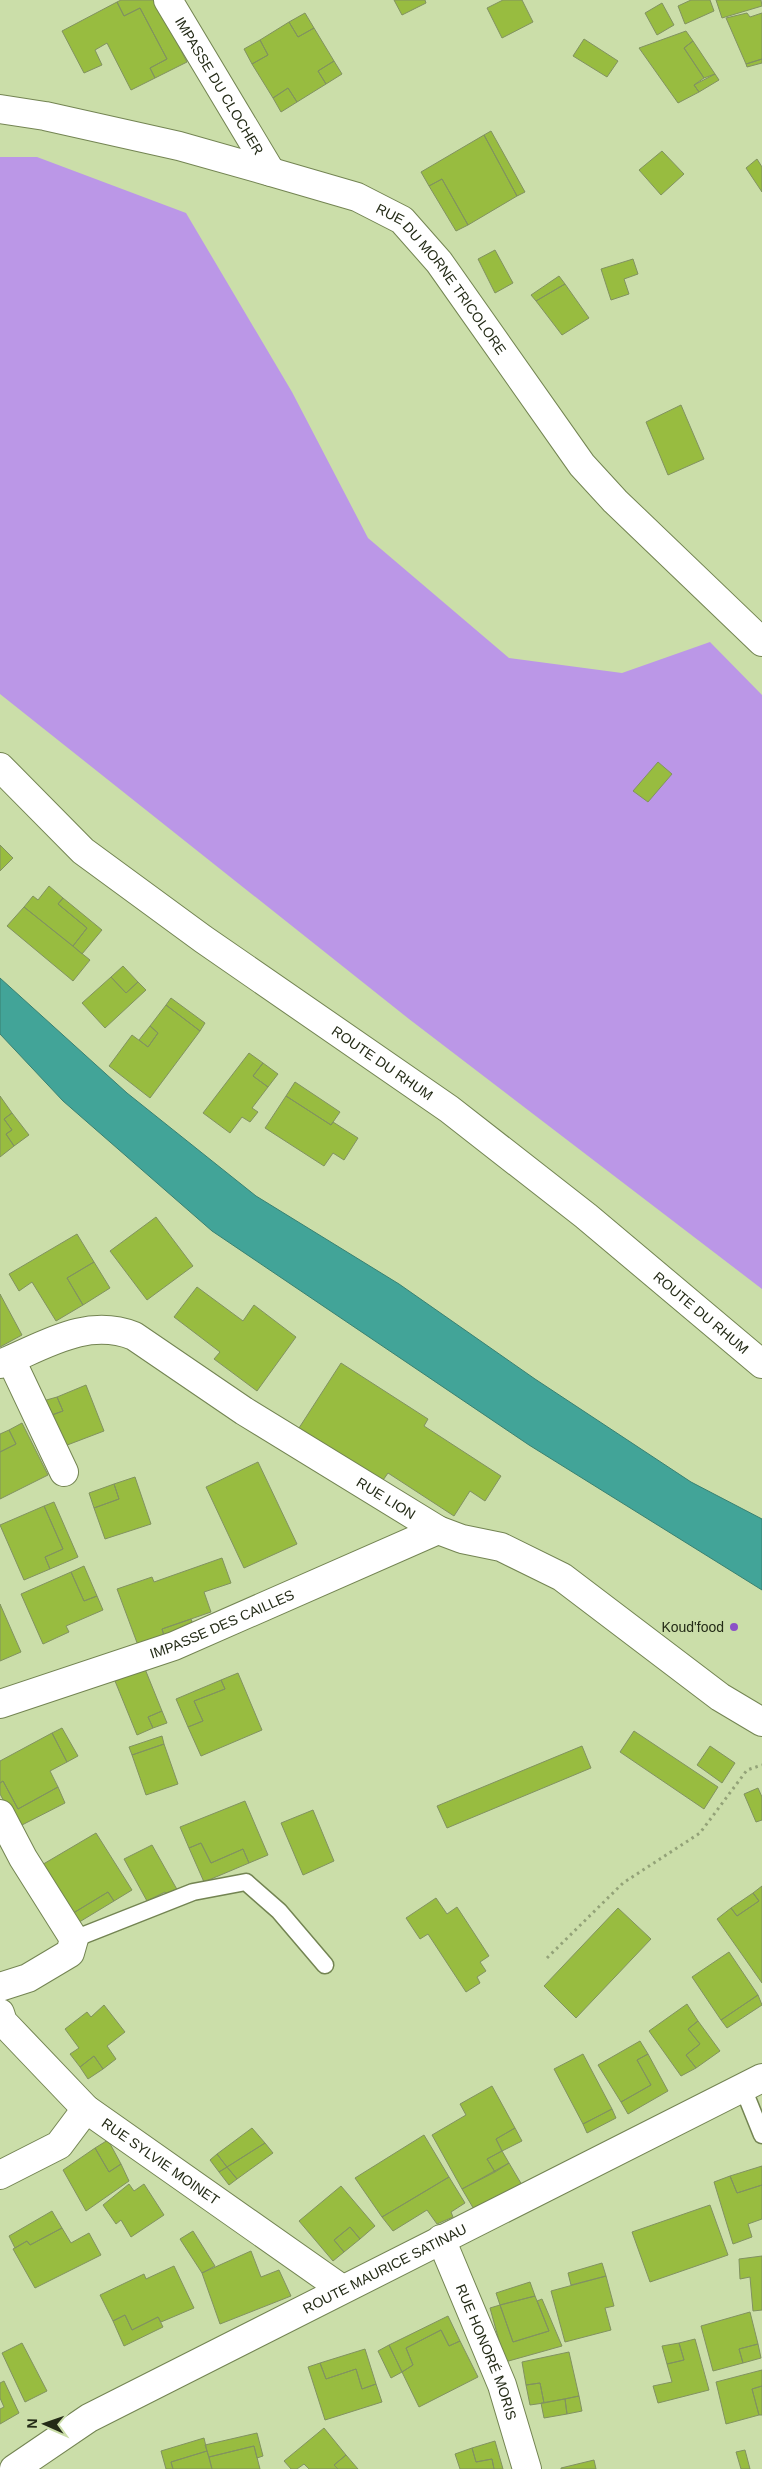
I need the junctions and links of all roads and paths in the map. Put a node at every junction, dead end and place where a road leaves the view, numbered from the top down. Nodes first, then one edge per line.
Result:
1 (168, 0) edge
2 (0, 109) edge
3 (271, 172) junction
4 (762, 642) edge
5 (0, 766) edge
6 (6, 1362) edge
7 (762, 1364) edge
8 (64, 1472) dead end
9 (438, 1530) junction
10 (0, 1704) edge
11 (762, 1722) edge
12 (762, 1765) edge
13 (0, 1814) edge
14 (74, 1940) junction
15 (547, 1958) dead end
16 (326, 1965) dead end
17 (0, 1987) edge
18 (0, 2013) edge
19 (753, 2083) edge
20 (86, 2109) junction
21 (762, 2135) edge
22 (0, 2175) edge
23 (441, 2240) junction
24 (342, 2289) junction
25 (14, 2469) edge
26 (527, 2469) edge

1 - 3 street, IMPASSE DU CLOCHER
2 - 3 street, RUE DU MORNE TRICOLORE
3 - 4 street, RUE DU MORNE TRICOLORE
5 - 7 street, ROUTE DU RHUM
6 - 8 street
6 - 9 street, RUE LION
9 - 10 street, IMPASSE DES CAILLES
9 - 11 street, RUE LION
12 - 15 path
13 - 14 street
14 - 16 lane
14 - 17 street
18 - 20 street, RUE SYLVIE MOINET
19 - 21 lane
19 - 23 street, ROUTE MAURICE SATINAU
20 - 22 street
20 - 24 street, RUE SYLVIE MOINET
23 - 24 street, ROUTE MAURICE SATINAU
23 - 26 street, RUE HONORÉ MORIS
24 - 25 street, ROUTE MAURICE SATINAU

